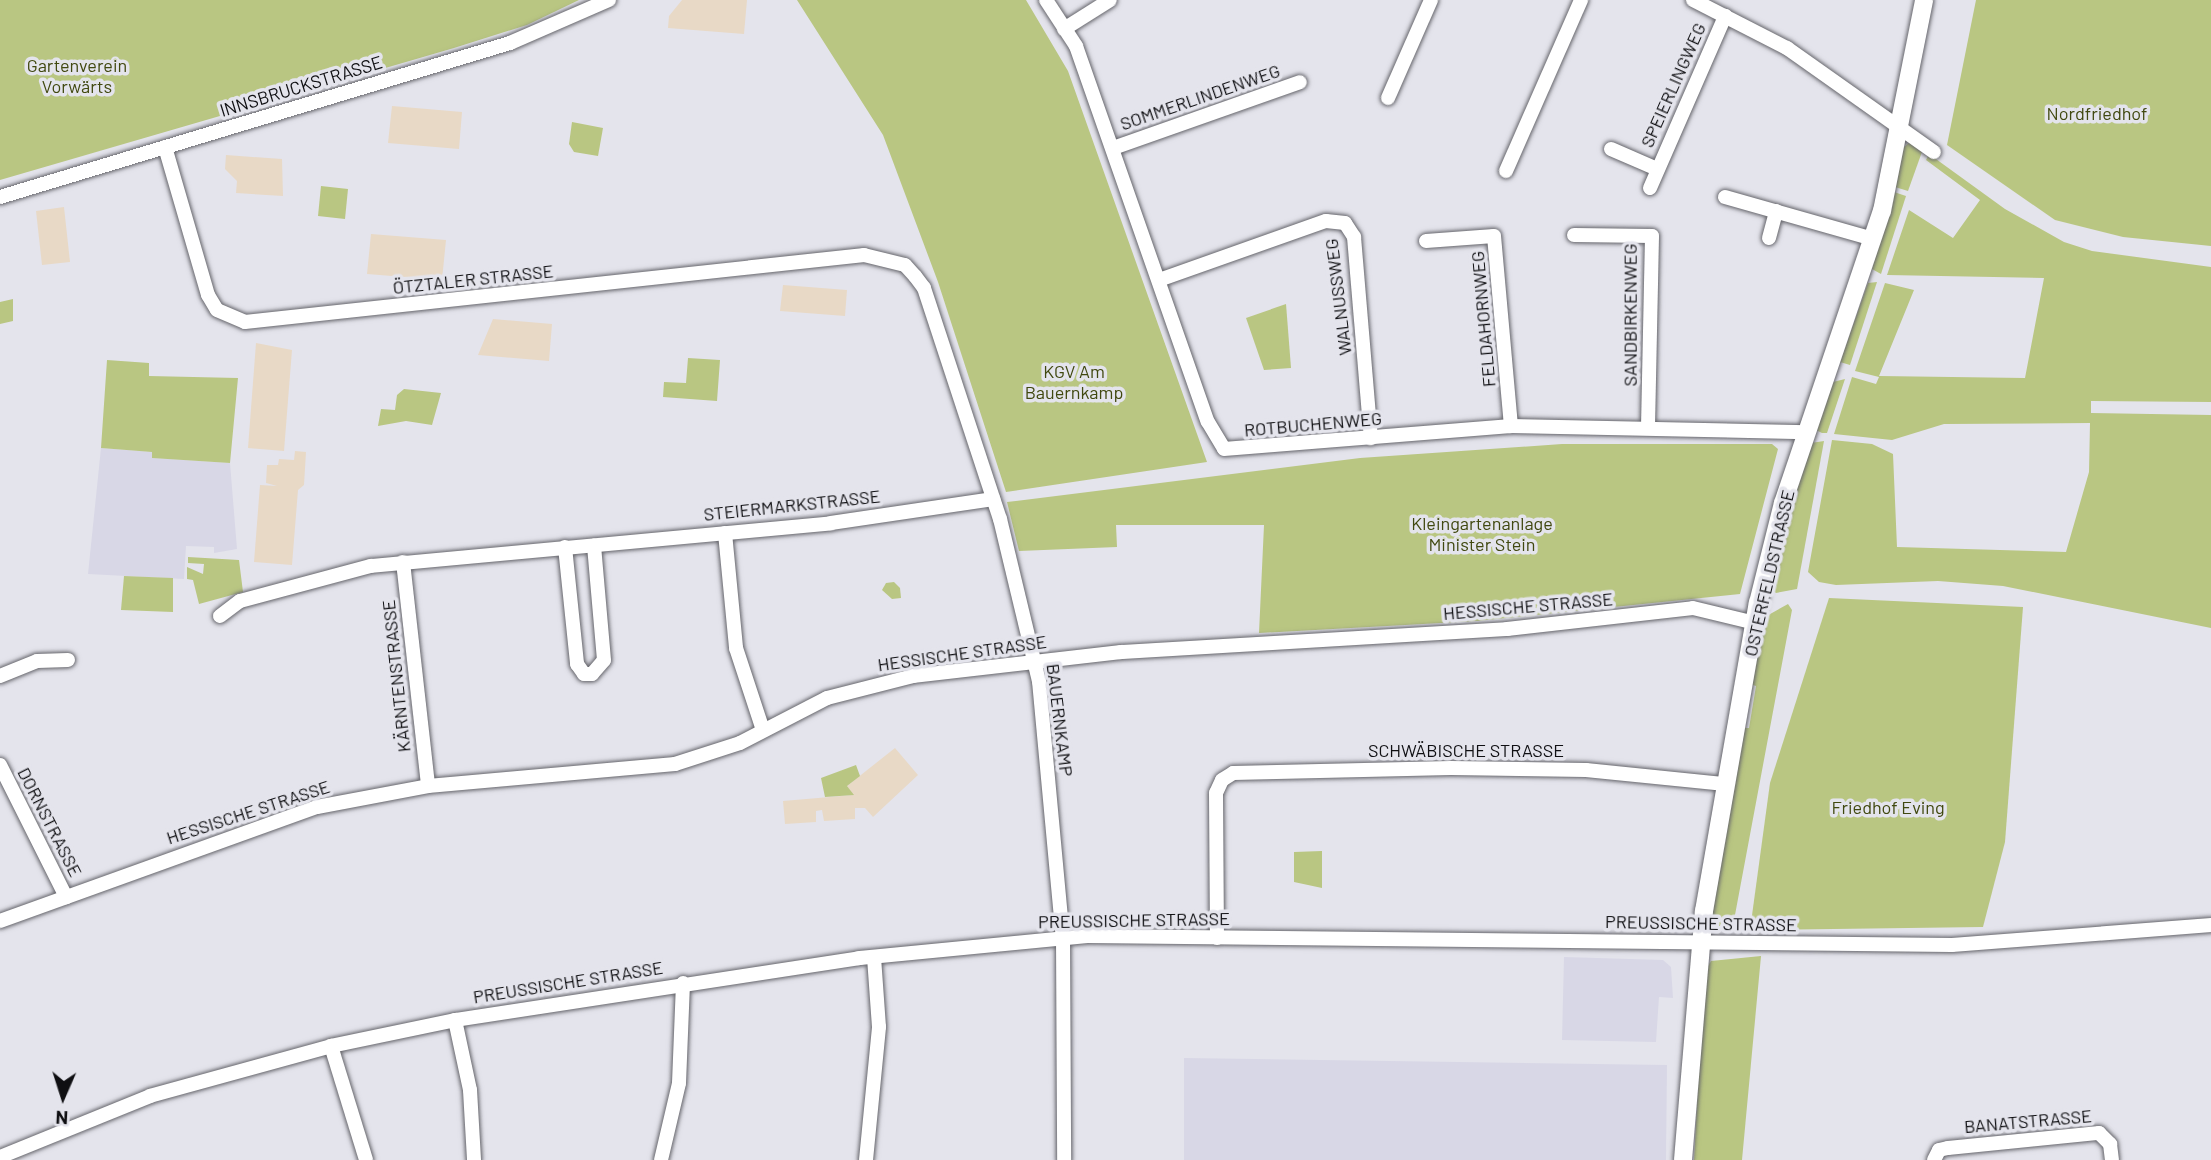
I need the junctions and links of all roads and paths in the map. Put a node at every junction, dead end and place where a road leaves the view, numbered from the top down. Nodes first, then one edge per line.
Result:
1 (609, 0) edge
2 (1046, 0) edge
3 (1110, 0) edge
4 (1431, 0) edge
5 (1581, 0) edge
6 (1692, 0) edge
7 (1924, 0) edge
8 (1725, 16) junction
9 (1064, 29) junction
10 (1300, 82) dead end
11 (1388, 97) dead end
12 (1899, 126) junction
13 (164, 147) junction
14 (1113, 148) junction
15 (1611, 149) dead end
16 (1934, 152) dead end
17 (1657, 169) junction
18 (1506, 171) dead end
19 (1650, 188) dead end
20 (0, 197) edge
21 (1725, 197) dead end
22 (1776, 211) junction
23 (1574, 235) dead end
24 (1769, 239) dead end
25 (1873, 239) junction
26 (1426, 241) dead end
27 (905, 265) joint
28 (1159, 280) junction
29 (1511, 426) junction
30 (1648, 428) junction
31 (1807, 432) junction
32 (1371, 438) junction
33 (992, 499) junction
34 (725, 533) junction
35 (594, 545) junction
36 (565, 547) junction
37 (403, 562) junction
38 (220, 616) dead end
39 (1755, 623) junction
40 (68, 660) dead end
41 (1033, 660) junction
42 (0, 676) edge
43 (763, 730) junction
44 (0, 765) edge
45 (1725, 784) junction
46 (428, 786) junction
47 (66, 897) junction
48 (0, 921) edge
49 (2211, 925) edge
50 (1063, 938) junction
51 (1217, 938) junction
52 (1700, 942) junction
53 (874, 957) junction
54 (683, 983) junction
55 (455, 1020) junction
56 (331, 1046) junction
57 (0, 1157) edge
58 (366, 1160) edge
59 (474, 1160) edge
60 (661, 1160) edge
61 (866, 1160) edge
62 (1064, 1160) edge
63 (1683, 1160) edge
64 (1934, 1160) edge
65 (2112, 1160) edge

1 - 13 street, INNSBRUCKSTRASSE
2 - 9 street, ROTBUCHENWEG
3 - 9 street
4 - 11 street
5 - 18 street
6 - 8 street
7 - 12 street, OSTERFELDSTRASSE
8 - 12 street
8 - 17 street, SPEIERLINGWEG
9 - 14 street, ROTBUCHENWEG
10 - 14 street, SOMMERLINDENWEG
12 - 16 street
12 - 25 street, OSTERFELDSTRASSE
13 - 20 street, INNSBRUCKSTRASSE
13 - 27 street, ÖTZTALER STRASSE
14 - 28 street, ROTBUCHENWEG
15 - 17 street, SPEIERLINGWEG
17 - 19 street, SPEIERLINGWEG
21 - 22 street
22 - 24 street
22 - 25 street
23 - 30 street, SANDBIRKENWEG
25 - 31 street, OSTERFELDSTRASSE
26 - 29 street, FELDAHORNWEG
27 - 33 street, BAUERNKAMP
28 - 32 street, ROTBUCHENWEG
28 - 32 street, WALNUSSWEG
29 - 30 street, ROTBUCHENWEG
29 - 32 street, ROTBUCHENWEG
30 - 31 street, ROTBUCHENWEG
31 - 39 street, OSTERFELDSTRASSE
33 - 34 street, STEIERMARKSTRASSE
33 - 41 street, BAUERNKAMP
34 - 35 street, STEIERMARKSTRASSE
34 - 43 street
35 - 36 street, STEIERMARKSTRASSE
35 - 36 street
36 - 37 street, STEIERMARKSTRASSE
37 - 38 street, STEIERMARKSTRASSE
37 - 46 street, KÄRNTENSTRASSE
39 - 41 street, HESSISCHE STRASSE
39 - 45 street, OSTERFELDSTRASSE
40 - 42 street
41 - 43 street, HESSISCHE STRASSE
41 - 50 street, BAUERNKAMP
43 - 46 street, HESSISCHE STRASSE
44 - 47 street, DORNSTRASSE
45 - 51 street, SCHWÄBISCHE STRASSE
45 - 52 street, OSTERFELDSTRASSE
46 - 47 street, HESSISCHE STRASSE
47 - 48 street, HESSISCHE STRASSE
49 - 52 street, PREUSSISCHE STRASSE
50 - 51 street, PREUSSISCHE STRASSE
50 - 53 street, PREUSSISCHE STRASSE
50 - 62 street, BAUERNKAMP
51 - 52 street, PREUSSISCHE STRASSE
52 - 63 street, OSTERFELDSTRASSE
53 - 54 street, PREUSSISCHE STRASSE
53 - 61 street
54 - 55 street, PREUSSISCHE STRASSE
54 - 60 street
55 - 56 street, PREUSSISCHE STRASSE
55 - 59 street
56 - 57 street, PREUSSISCHE STRASSE
56 - 58 street
64 - 65 street, BANATSTRASSE

